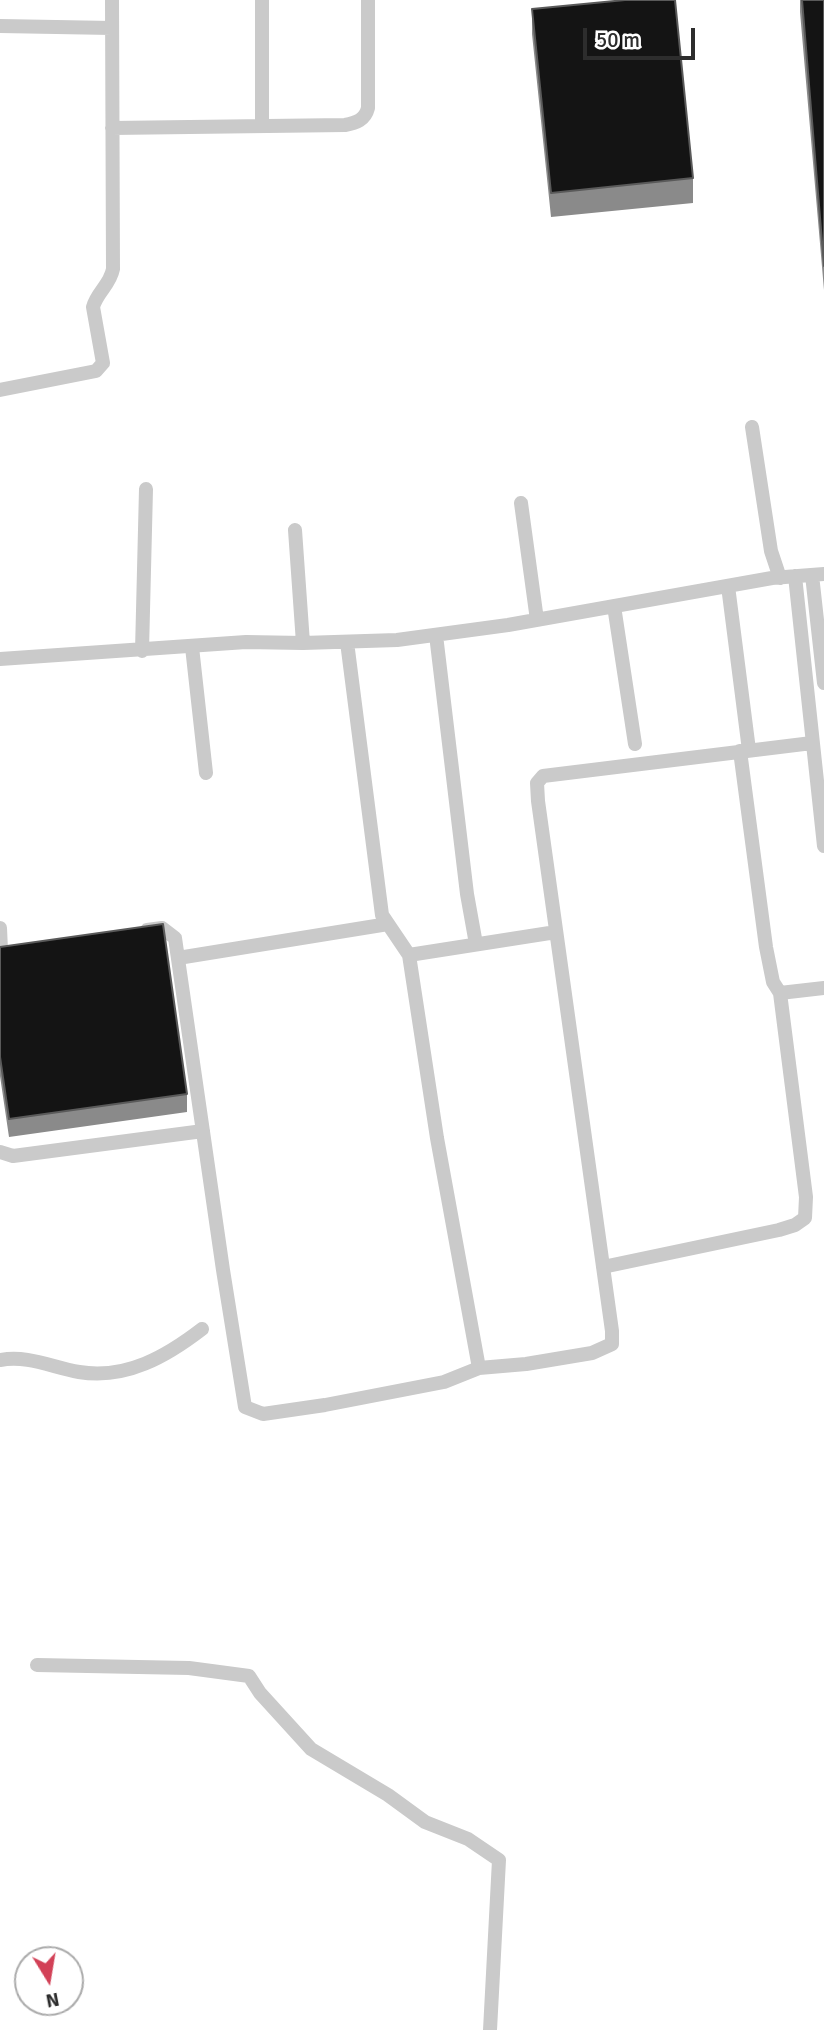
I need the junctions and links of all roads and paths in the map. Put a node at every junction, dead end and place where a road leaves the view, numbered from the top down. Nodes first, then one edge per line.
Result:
1 (112, 0) edge
2 (262, 0) edge
3 (368, 0) edge
4 (0, 26) edge
5 (112, 28) junction
6 (262, 126) junction
7 (112, 128) junction
8 (0, 390) edge
9 (752, 427) dead end
10 (146, 489) dead end
11 (521, 503) dead end
12 (295, 530) dead end
13 (818, 574) edge
14 (787, 577) junction
15 (728, 586) junction
16 (614, 606) junction
17 (537, 620) junction
18 (436, 635) junction
19 (347, 642) junction
20 (303, 643) junction
21 (192, 646) junction
22 (142, 651) junction
23 (0, 659) edge
24 (824, 683) edge
25 (811, 743) junction
26 (635, 744) dead end
27 (744, 750) junction
28 (206, 773) dead end
29 (824, 846) edge
30 (388, 924) junction
31 (0, 928) edge
32 (135, 932) edge
33 (556, 932) junction
34 (476, 944) junction
35 (5, 949) edge
36 (409, 955) junction
37 (178, 958) junction
38 (824, 988) edge
39 (780, 993) junction
40 (203, 1131) junction
41 (0, 1152) edge
42 (603, 1267) junction
43 (202, 1329) dead end
44 (0, 1360) edge
45 (479, 1368) junction
46 (37, 1665) dead end
47 (490, 2030) edge

1 - 5 street
2 - 6 street
3 - 6 street
4 - 5 street
5 - 7 street
6 - 7 street
7 - 8 street
9 - 14 street
10 - 22 street
11 - 17 street
12 - 20 street
13 - 14 street
13 - 24 street
14 - 15 street
14 - 25 street
15 - 16 street
15 - 27 street
16 - 17 street
16 - 26 street
17 - 18 street
18 - 19 street
18 - 34 street
19 - 20 street
19 - 30 street
20 - 21 street
21 - 22 street
21 - 28 street
22 - 23 street
25 - 27 street
25 - 29 street
27 - 33 street
27 - 39 street
30 - 36 street
30 - 37 street
31 - 35 street
32 - 37 street
33 - 34 street
33 - 42 street
34 - 36 street
36 - 45 street
37 - 40 street
38 - 39 street
39 - 42 street
40 - 41 street
40 - 45 street
42 - 45 street
43 - 44 street
46 - 47 street

